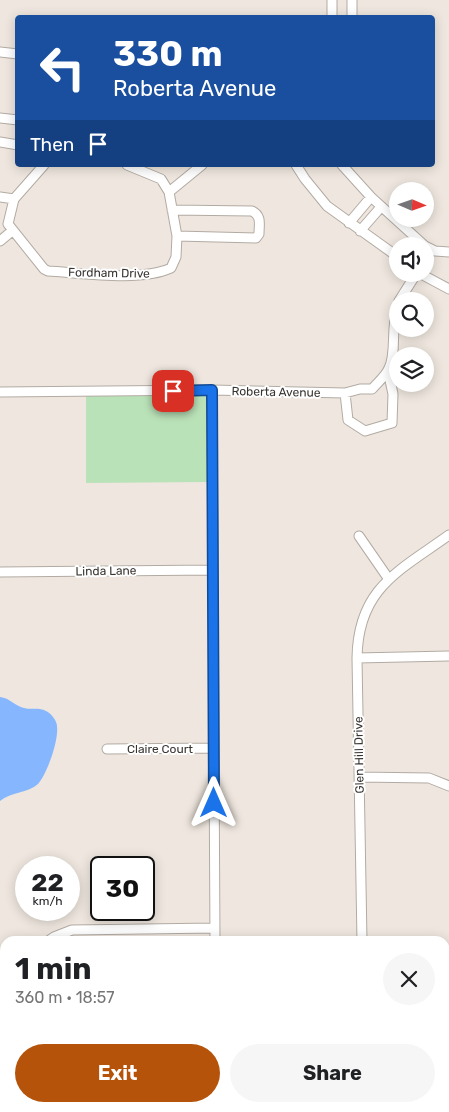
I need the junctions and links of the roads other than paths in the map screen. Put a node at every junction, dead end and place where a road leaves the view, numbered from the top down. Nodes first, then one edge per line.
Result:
1 (332, 0) edge
2 (352, 0) edge
3 (332, 15) edge
4 (352, 15) edge
5 (0, 52) edge
6 (15, 54) edge
7 (0, 118) edge
8 (15, 120) edge
9 (0, 142) edge
10 (15, 145) edge
11 (42, 167) edge
12 (132, 167) edge
13 (199, 167) edge
14 (297, 167) edge
15 (344, 167) edge
16 (168, 192) junction
17 (0, 197) edge
18 (372, 197) junction
19 (14, 199) junction
20 (381, 207) junction
21 (172, 210) junction
22 (349, 223) junction
23 (7, 226) edge
24 (360, 231) junction
25 (177, 236) junction
26 (415, 237) edge
27 (0, 241) edge
28 (434, 250) edge
29 (389, 251) edge
30 (449, 252) edge
31 (434, 280) edge
32 (449, 288) edge
33 (393, 337) edge
34 (388, 371) junction
35 (212, 390) junction
36 (0, 392) edge
37 (346, 393) junction
38 (449, 535) edge
39 (359, 536) dead end
40 (212, 570) junction
41 (0, 572) edge
42 (388, 578) junction
43 (449, 656) edge
44 (358, 658) junction
45 (213, 748) junction
46 (107, 749) dead end
47 (359, 777) junction
48 (449, 786) edge
49 (215, 928) junction
50 (57, 936) edge
51 (215, 936) edge
52 (362, 936) edge

1 - 3 street
2 - 4 street
5 - 6 street
7 - 8 street
9 - 10 street
11 - 19 street
12 - 16 street
13 - 16 street
14 - 22 street
15 - 18 street
16 - 21 street, Fordham Drive
17 - 19 street
18 - 20 street
18 - 22 street
19 - 23 street
20 - 24 street
20 - 26 street
21 - 25 street, Fordham Drive
21 - 25 street
22 - 24 street
23 - 25 street, Fordham Drive
23 - 27 street
24 - 29 street
28 - 30 street
31 - 32 street
33 - 34 street
34 - 37 street, Roberta Avenue
34 - 37 street
35 - 36 street, Roberta Avenue
35 - 37 street, Roberta Avenue
35 - 40 street
38 - 42 street, Glen Hill Drive
39 - 42 street
40 - 41 street, Linda Lane
40 - 45 street
42 - 44 street, Glen Hill Drive
43 - 44 street
44 - 47 street, Glen Hill Drive
45 - 46 street, Claire Court
45 - 49 street
47 - 48 street
47 - 52 street, Glen Hill Drive
49 - 50 street
49 - 51 street

